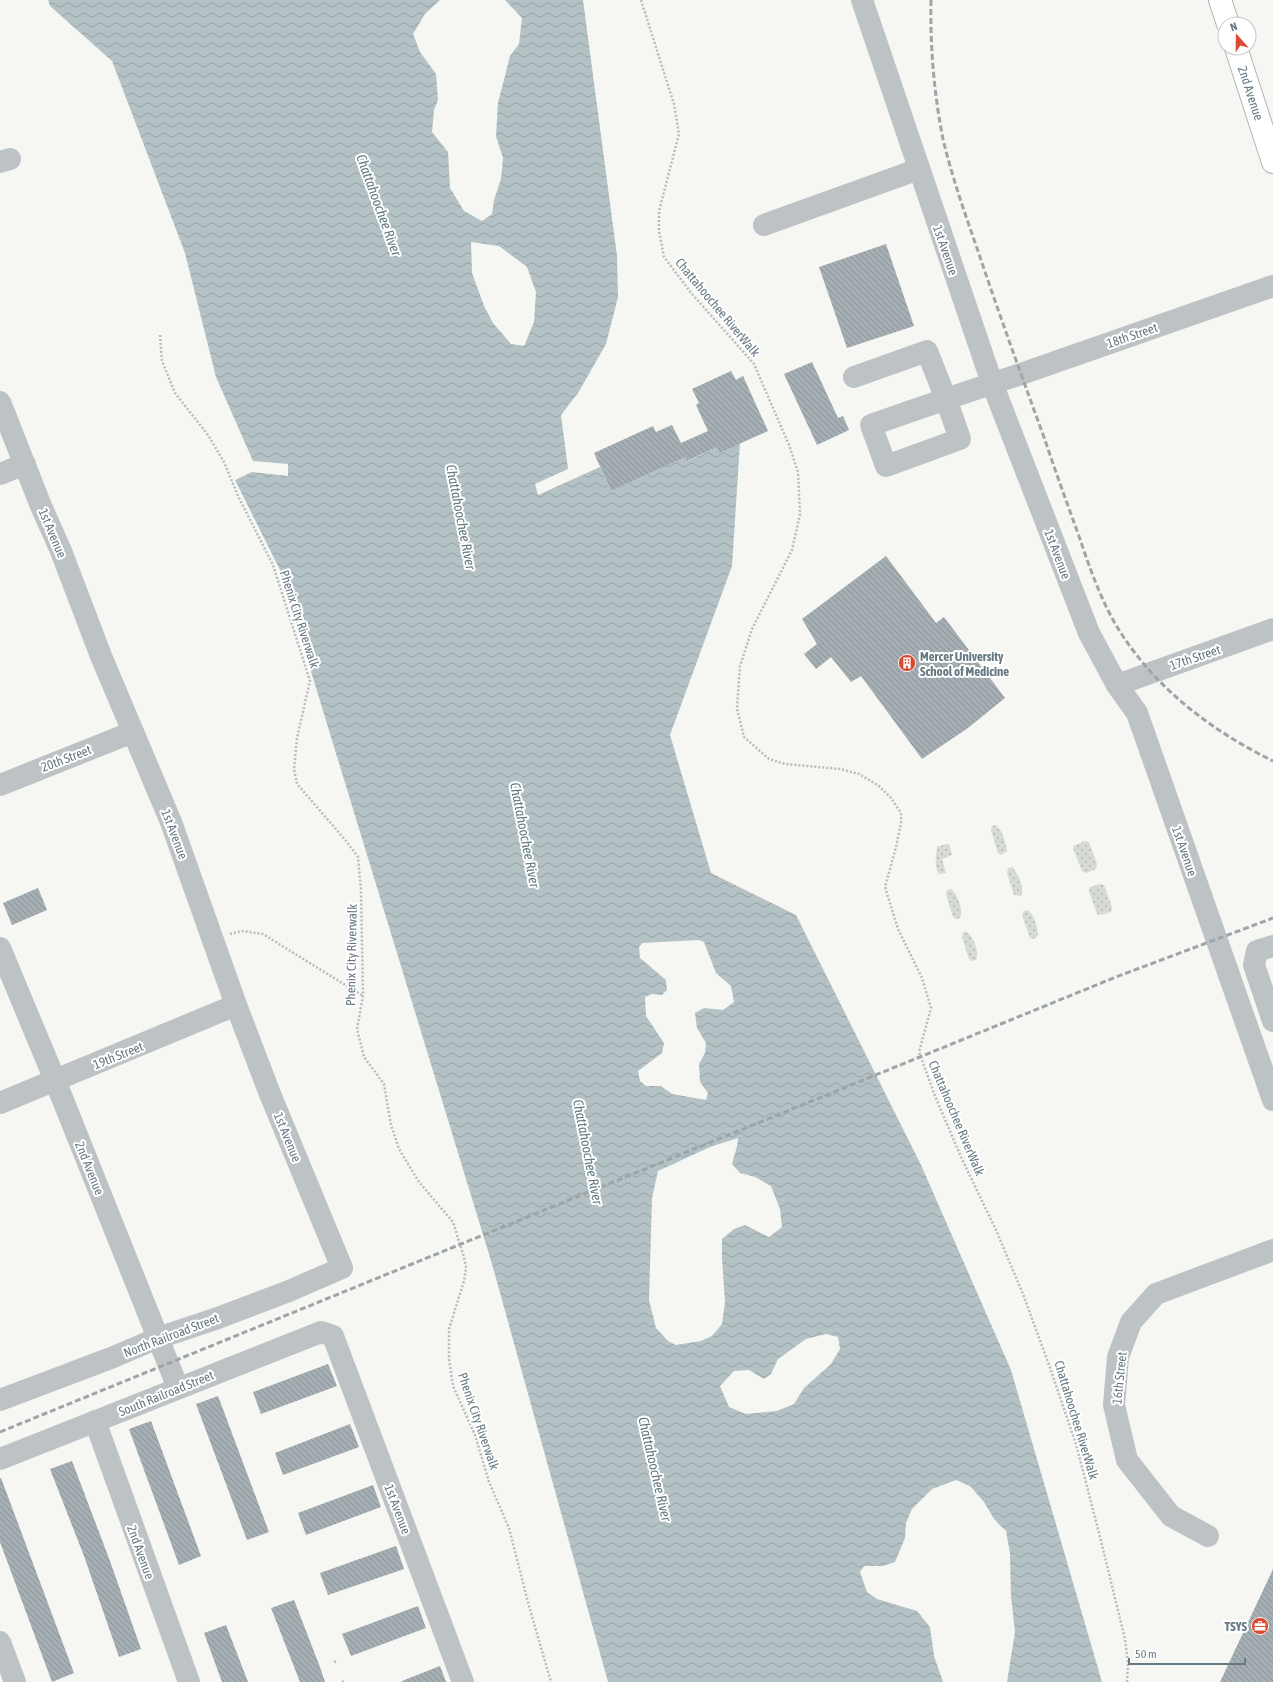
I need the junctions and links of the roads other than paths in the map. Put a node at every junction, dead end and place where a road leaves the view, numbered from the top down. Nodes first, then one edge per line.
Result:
1 (862, 0) edge
2 (1220, 0) edge
3 (1225, 16) edge
4 (1239, 56) edge
5 (1273, 162) edge
6 (919, 169) junction
7 (764, 225) dead end
8 (1273, 286) edge
9 (854, 378) dead end
10 (992, 383) junction
11 (0, 402) edge
12 (24, 464) junction
13 (0, 474) edge
14 (1273, 629) edge
15 (1117, 685) junction
16 (133, 732) junction
17 (0, 785) edge
18 (1273, 946) edge
19 (0, 948) edge
20 (236, 1005) junction
21 (1273, 1021) edge
22 (55, 1080) junction
23 (1273, 1100) edge
24 (0, 1103) edge
25 (1273, 1250) edge
26 (342, 1268) joint
27 (333, 1336) joint
28 (158, 1338) junction
29 (178, 1388) junction
30 (0, 1400) edge
31 (95, 1421) junction
32 (0, 1459) edge
33 (1208, 1536) dead end
34 (0, 1642) edge
35 (15, 1682) edge
36 (189, 1682) edge
37 (464, 1682) edge

1 - 6 street, 1st Avenue
2 - 3 main road
4 - 5 main road, 2nd Avenue
6 - 7 street
6 - 10 street, 1st Avenue
8 - 10 street, 18th Street
9 - 10 street, 18th Street
10 - 15 street, 1st Avenue
11 - 12 street, 1st Avenue
12 - 13 street
12 - 16 street, 1st Avenue
14 - 15 street, 17th Street
15 - 23 street, 1st Avenue
16 - 17 street, 20th Street
16 - 20 street, 1st Avenue
18 - 21 street
19 - 22 street, 2nd Avenue
20 - 22 street, 19th Street
20 - 26 street, 1st Avenue
22 - 24 street, 19th Street
22 - 28 street, 2nd Avenue
25 - 33 street, 16th Street
26 - 28 street, North Railroad Street
27 - 29 street, South Railroad Street
27 - 37 street, 1st Avenue
28 - 29 street, 2nd Avenue
28 - 30 street, North Railroad Street
29 - 31 street, South Railroad Street
31 - 32 street, South Railroad Street
31 - 36 street, 2nd Avenue
34 - 35 street

